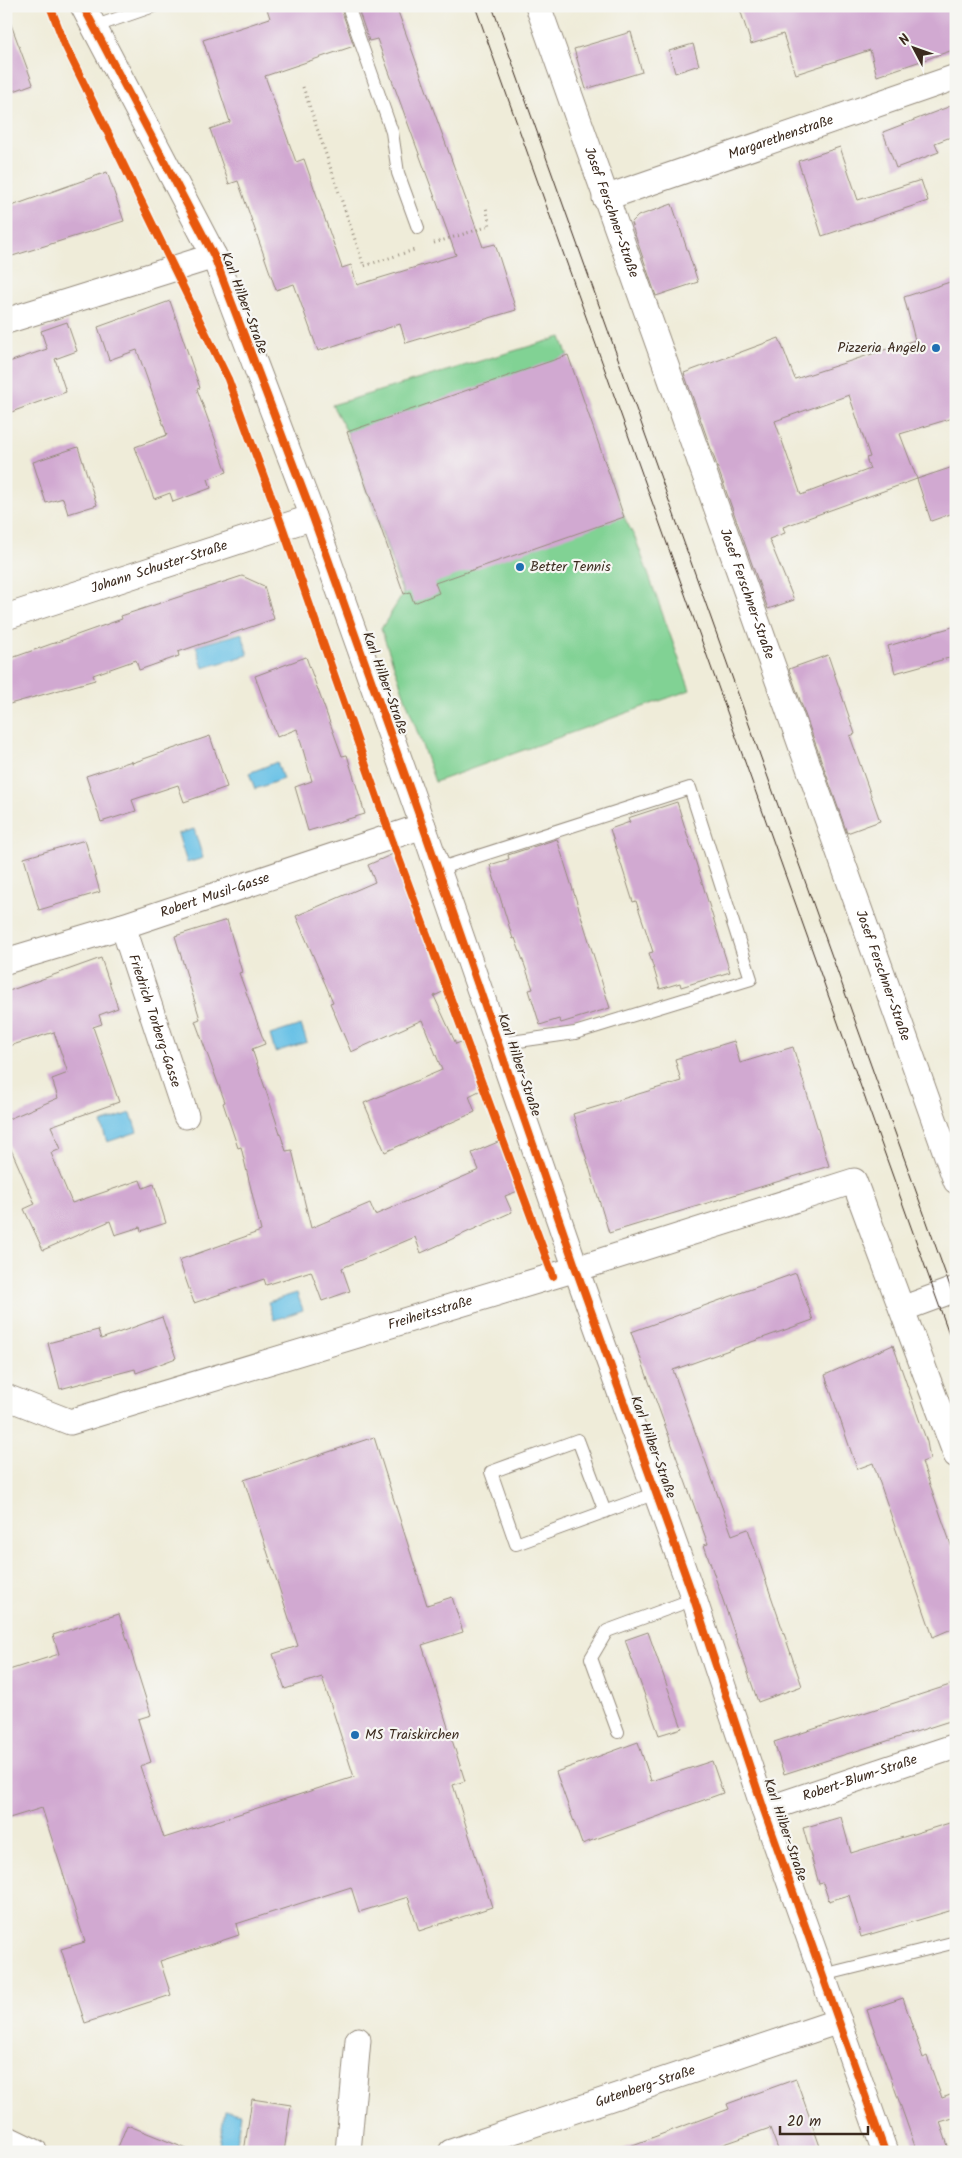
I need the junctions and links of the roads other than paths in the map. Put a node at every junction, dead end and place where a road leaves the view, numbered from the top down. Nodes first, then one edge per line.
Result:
1 (154, 6) edge
2 (348, 6) edge
3 (538, 6) edge
4 (88, 17) edge
5 (956, 77) edge
6 (605, 198) junction
7 (418, 228) dead end
8 (214, 256) junction
9 (6, 321) edge
10 (313, 517) junction
11 (6, 616) edge
12 (423, 826) junction
13 (438, 869) junction
14 (123, 926) junction
15 (6, 961) edge
16 (498, 1044) junction
17 (186, 1116) dead end
18 (956, 1181) edge
19 (576, 1269) junction
20 (956, 1289) edge
21 (902, 1309) junction
22 (6, 1397) edge
23 (956, 1455) edge
24 (656, 1493) junction
25 (605, 1512) junction
26 (694, 1599) junction
27 (618, 1732) dead end
28 (956, 1746) edge
29 (764, 1810) junction
30 (956, 1942) edge
31 (822, 1975) junction
32 (839, 2021) junction
33 (358, 2040) dead end
34 (6, 2138) edge
35 (35, 2152) edge
36 (348, 2152) edge
37 (451, 2152) edge
38 (885, 2152) edge

1 - 4 lane
2 - 7 lane
3 - 6 street, Josef Ferschner-Straße
4 - 8 street, Karl Hilber-Straße
5 - 6 street, Margarethenstraße
6 - 18 street, Josef Ferschner-Straße
8 - 9 street
8 - 10 street, Karl Hilber-Straße
10 - 11 street, Johann Schuster-Straße
10 - 12 street, Karl Hilber-Straße
12 - 13 street, Karl Hilber-Straße
12 - 14 street, Robert Musil-Gasse
13 - 16 street, Karl Hilber-Straße
13 - 16 lane
14 - 15 street, Robert Musil-Gasse
14 - 17 street, Friedrich Torberg-Gasse
16 - 19 street, Karl Hilber-Straße
19 - 21 street, Freiheitsstraße
19 - 22 street, Freiheitsstraße
19 - 24 street, Karl Hilber-Straße
20 - 21 street
21 - 23 street
24 - 25 lane
24 - 26 street, Karl Hilber-Straße
25 - 25 lane
26 - 27 lane
26 - 29 street, Karl Hilber-Straße
28 - 29 street, Robert-Blum-Straße
29 - 31 street, Karl Hilber-Straße
30 - 31 lane
31 - 32 street, Karl Hilber-Straße
32 - 37 street, Gutenberg-Straße
32 - 38 street, Karl Hilber-Straße
33 - 36 street
34 - 35 street

